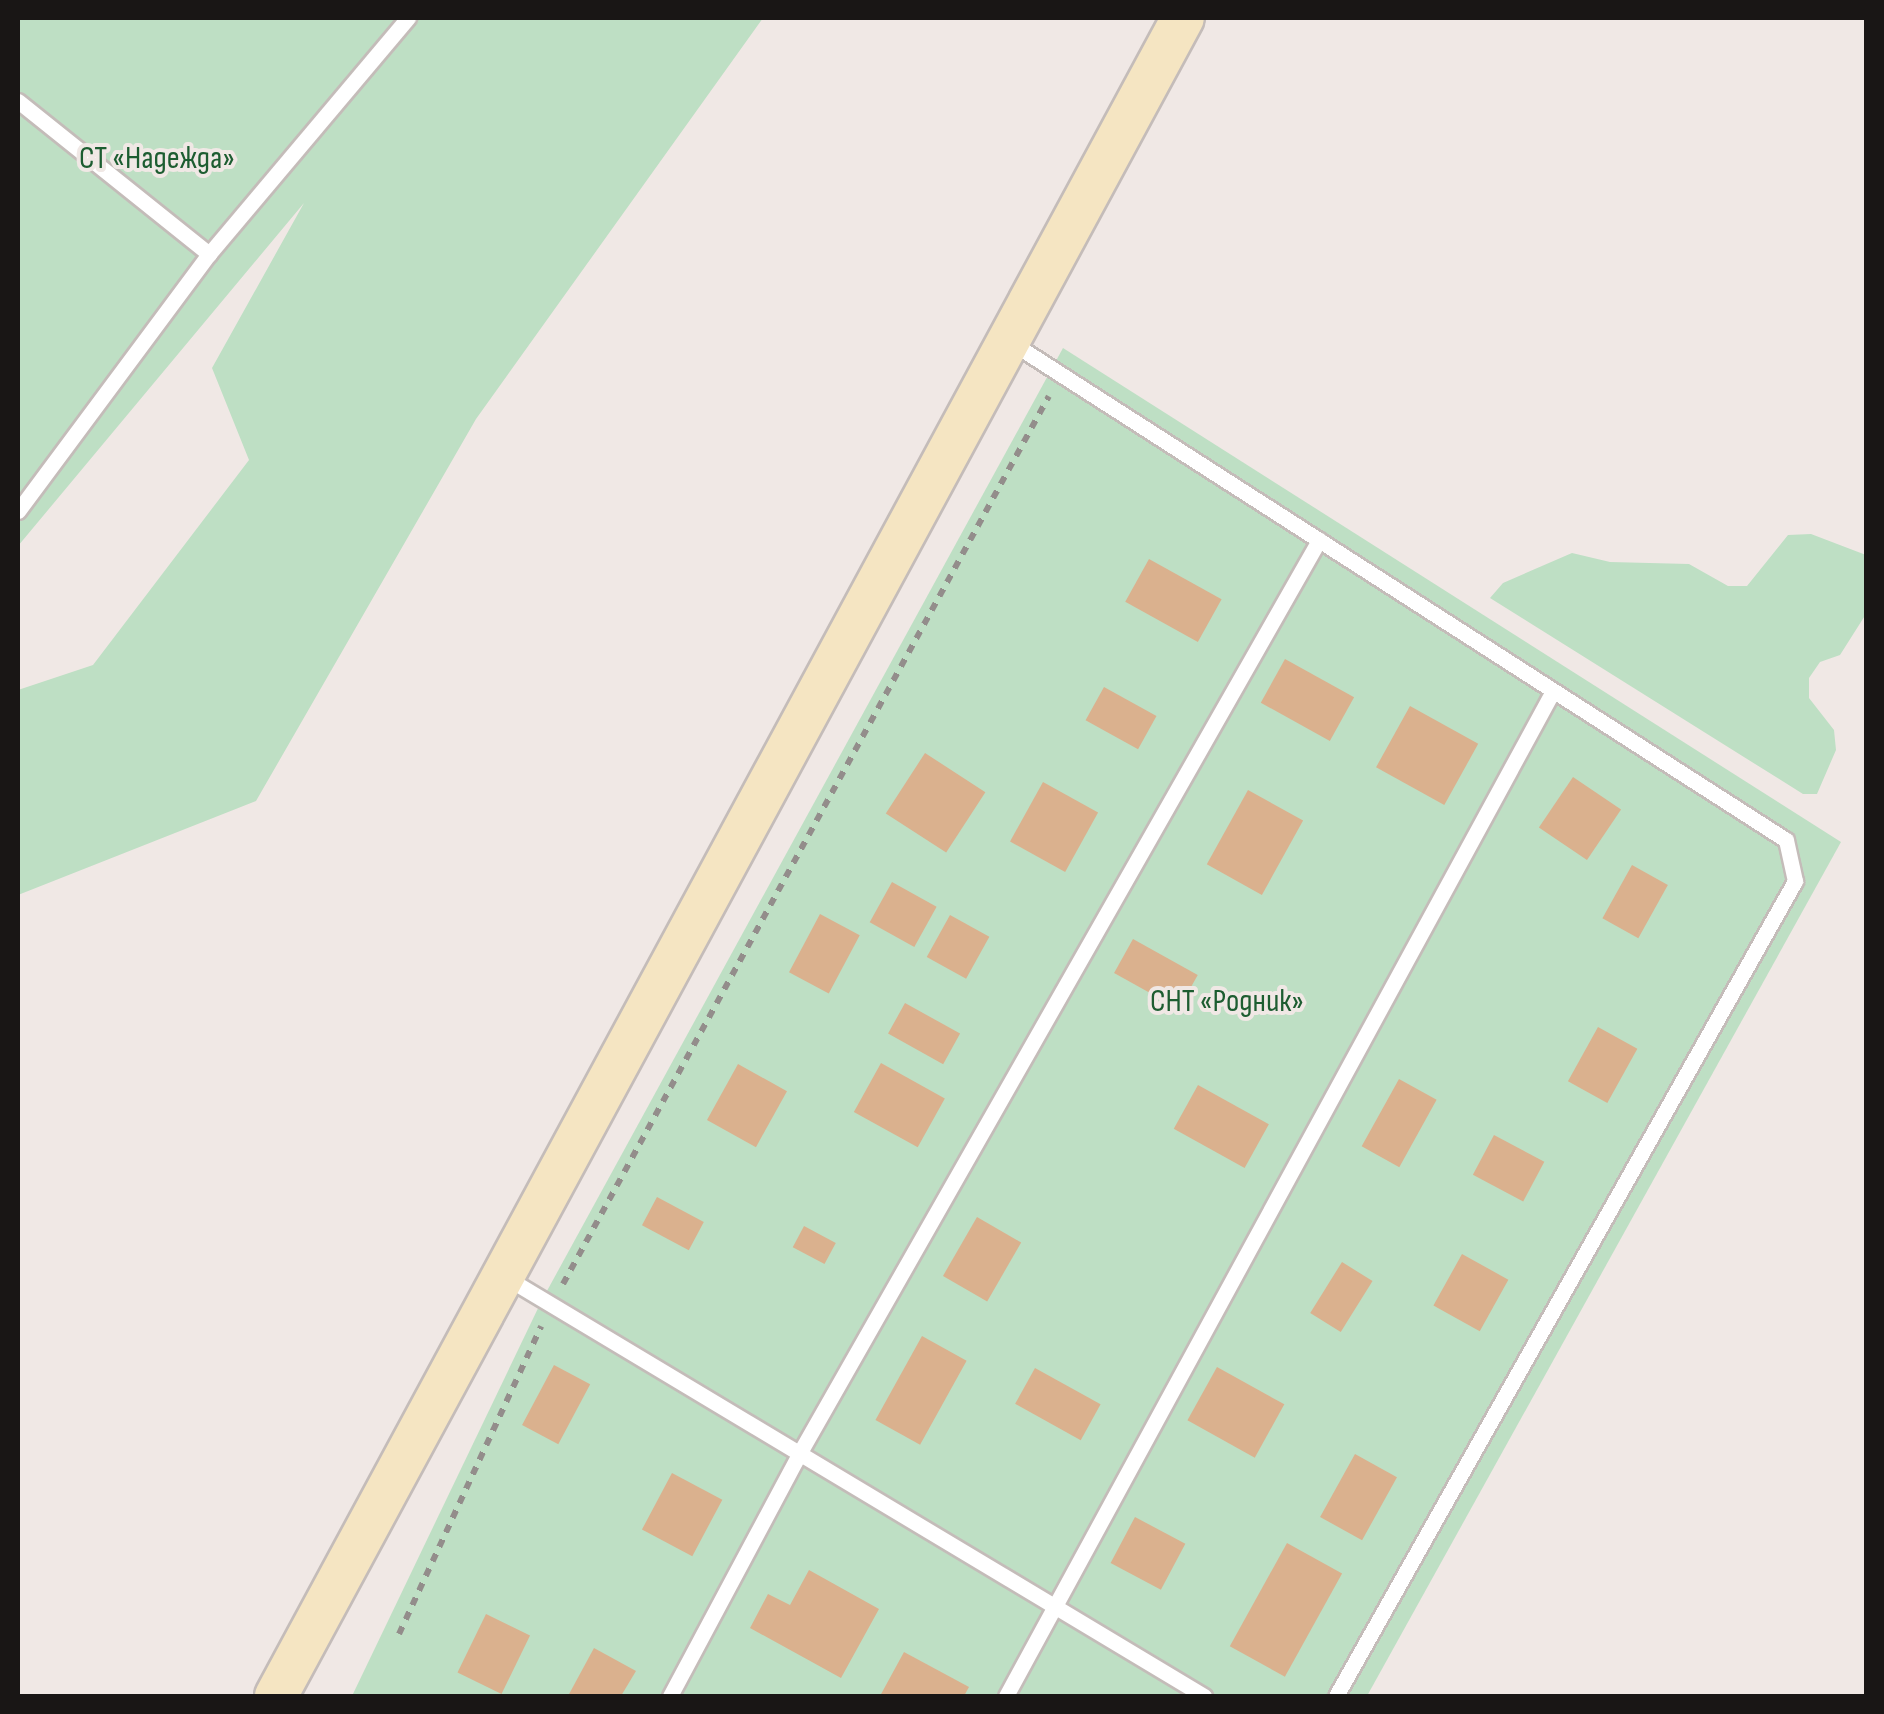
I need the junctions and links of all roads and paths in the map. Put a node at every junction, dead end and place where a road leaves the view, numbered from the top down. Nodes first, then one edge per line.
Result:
1 (408, 18) edge
2 (1183, 18) edge
3 (18, 101) edge
4 (209, 254) junction
5 (1009, 341) junction
6 (1061, 374) junction
7 (18, 511) edge
8 (1319, 540) junction
9 (1553, 691) junction
10 (500, 1274) junction
11 (551, 1305) junction
12 (799, 1454) junction
13 (1054, 1606) junction
14 (400, 1634) dead end
15 (276, 1696) edge
16 (670, 1696) edge
17 (1006, 1696) edge
18 (1204, 1696) edge
19 (1336, 1696) edge

1 - 4 lane
2 - 5 street
3 - 4 lane
4 - 7 lane
5 - 6 lane
5 - 10 street
6 - 8 lane
6 - 11 path
8 - 9 lane
8 - 12 lane
9 - 13 lane
9 - 19 lane
10 - 11 lane
10 - 15 street
11 - 12 lane
11 - 14 path
12 - 13 lane
12 - 16 lane
13 - 17 lane
13 - 18 lane

